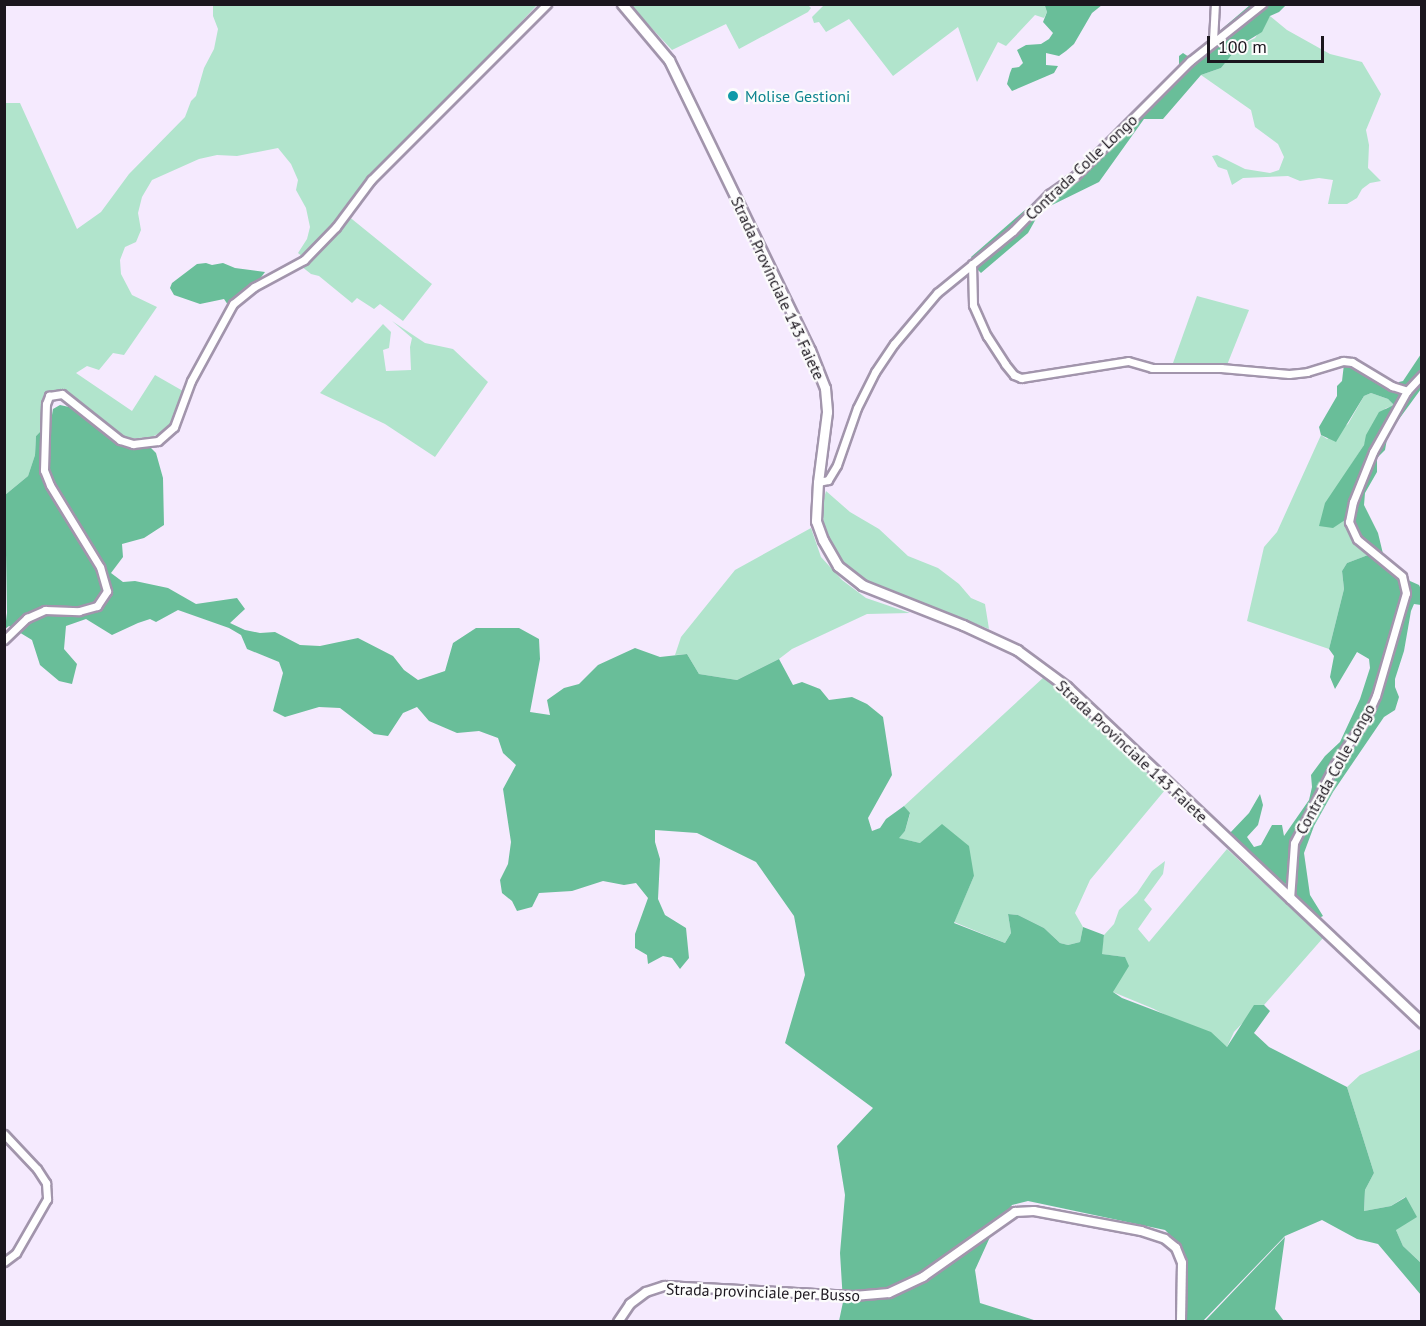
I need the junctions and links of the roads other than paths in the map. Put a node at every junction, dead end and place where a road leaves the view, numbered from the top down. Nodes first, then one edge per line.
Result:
1 (547, 4) edge
2 (622, 4) edge
3 (1215, 4) edge
4 (1262, 4) edge
5 (1214, 41) junction
6 (972, 264) junction
7 (1422, 375) edge
8 (1407, 391) junction
9 (818, 482) junction
10 (4, 640) edge
11 (1290, 899) junction
12 (1422, 1023) edge
13 (4, 1134) edge
14 (4, 1262) edge
15 (618, 1322) edge
16 (1181, 1322) edge

1 - 10 street
2 - 9 main road, Strada Provinciale 143 Faiete
3 - 5 street
4 - 5 street, Contrada Colle Longo
5 - 6 street, Contrada Colle Longo
6 - 8 street
6 - 9 street, Contrada Colle Longo
7 - 8 street, Contrada Colle Longo
8 - 11 street, Contrada Colle Longo
9 - 11 main road, Strada Provinciale 143 Faiete
11 - 12 main road, Strada Provinciale 143 Faiete
13 - 14 street
15 - 16 street, Strada provinciale per Busso

